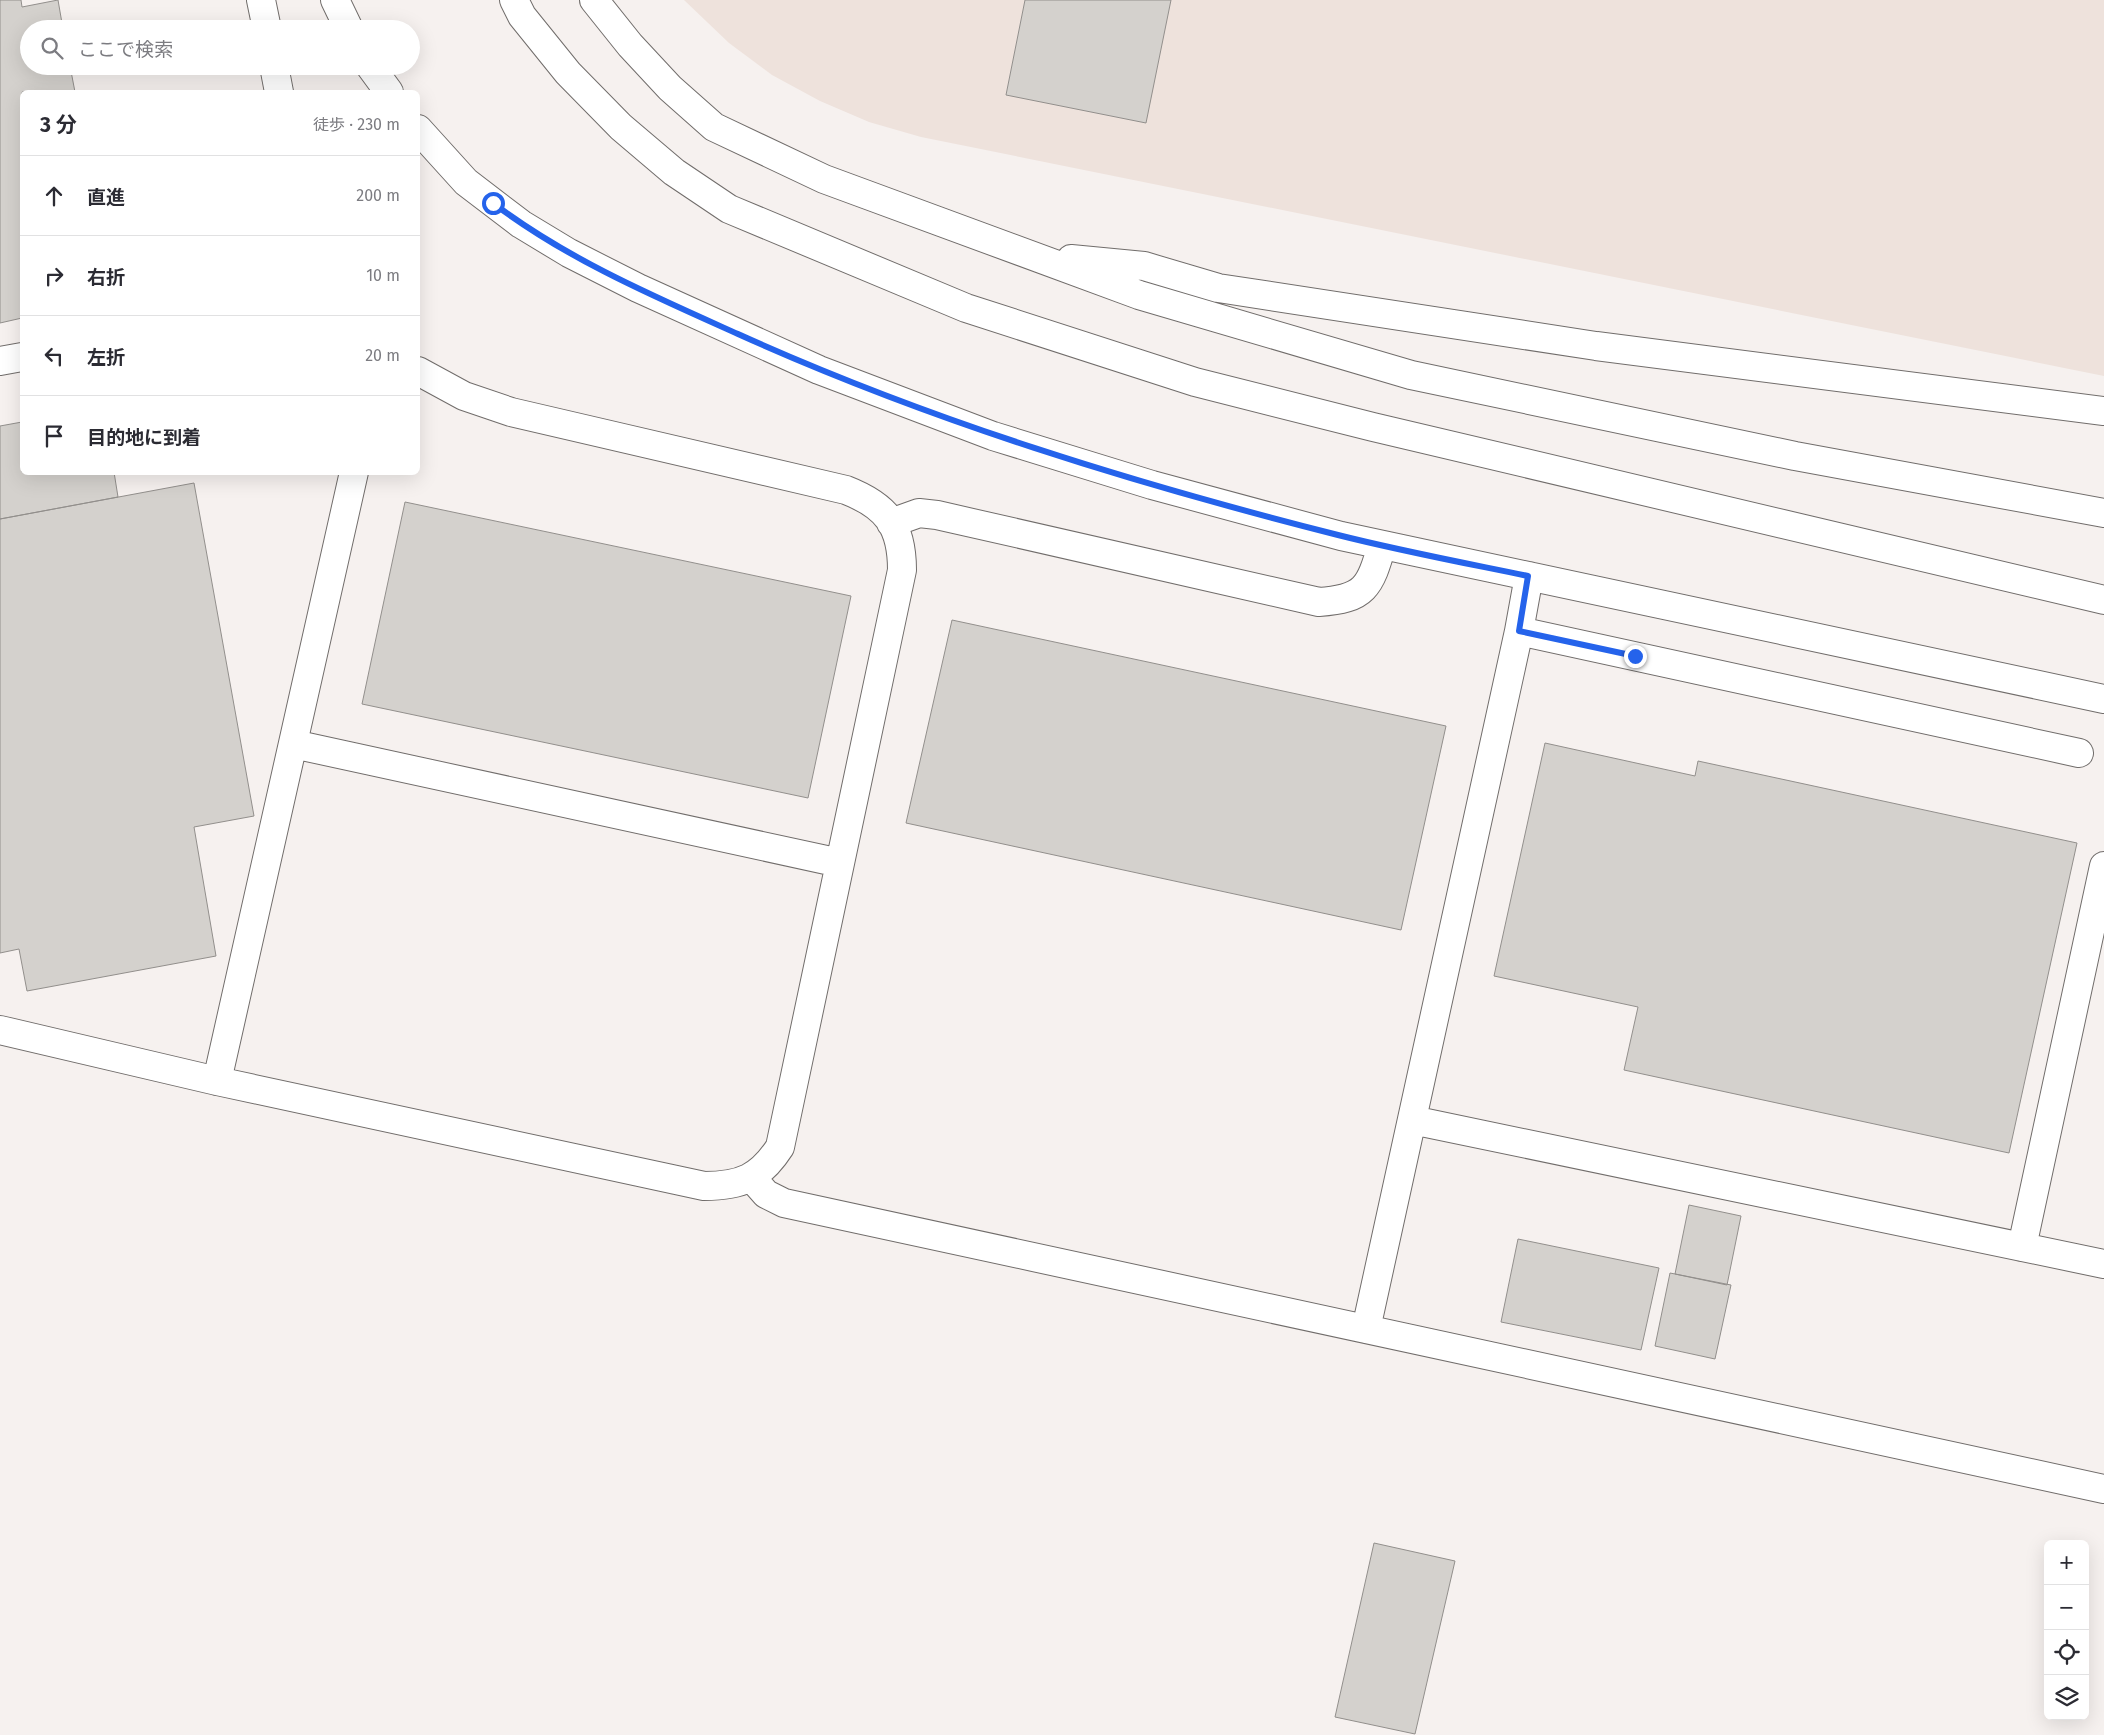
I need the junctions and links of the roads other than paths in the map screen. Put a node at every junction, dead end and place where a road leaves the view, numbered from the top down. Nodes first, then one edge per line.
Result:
1 (261, 0) edge
2 (335, 0) edge
3 (514, 0) edge
4 (594, 0) edge
5 (265, 20) edge
6 (345, 20) edge
7 (276, 75) edge
8 (377, 75) edge
9 (279, 90) edge
10 (388, 90) edge
11 (420, 131) edge
12 (1030, 255) junction
13 (20, 357) edge
14 (0, 361) edge
15 (420, 372) edge
16 (2104, 411) edge
17 (353, 475) edge
18 (2104, 513) edge
19 (891, 523) junction
20 (1382, 545) junction
21 (1528, 576) junction
22 (2104, 600) edge
23 (1519, 631) junction
24 (2104, 699) edge
25 (293, 744) junction
26 (2079, 753) dead end
27 (840, 863) junction
28 (2104, 866) edge
29 (0, 1030) edge
30 (217, 1081) junction
31 (1412, 1120) junction
32 (751, 1178) junction
33 (2022, 1247) junction
34 (2104, 1264) edge
35 (1366, 1328) junction
36 (2104, 1489) edge

1 - 5 street
2 - 6 street
3 - 22 street
4 - 12 street
7 - 9 street
8 - 10 street
11 - 20 street
12 - 16 street
12 - 18 street
13 - 14 street
15 - 19 street
17 - 25 street
19 - 20 street
19 - 27 street
20 - 21 street
21 - 23 street
21 - 24 street
23 - 26 street
23 - 31 street
25 - 27 street
25 - 30 street
27 - 32 street
28 - 33 street
29 - 30 street
30 - 32 street
31 - 33 street
31 - 35 street
32 - 35 street
33 - 34 street
35 - 36 street

